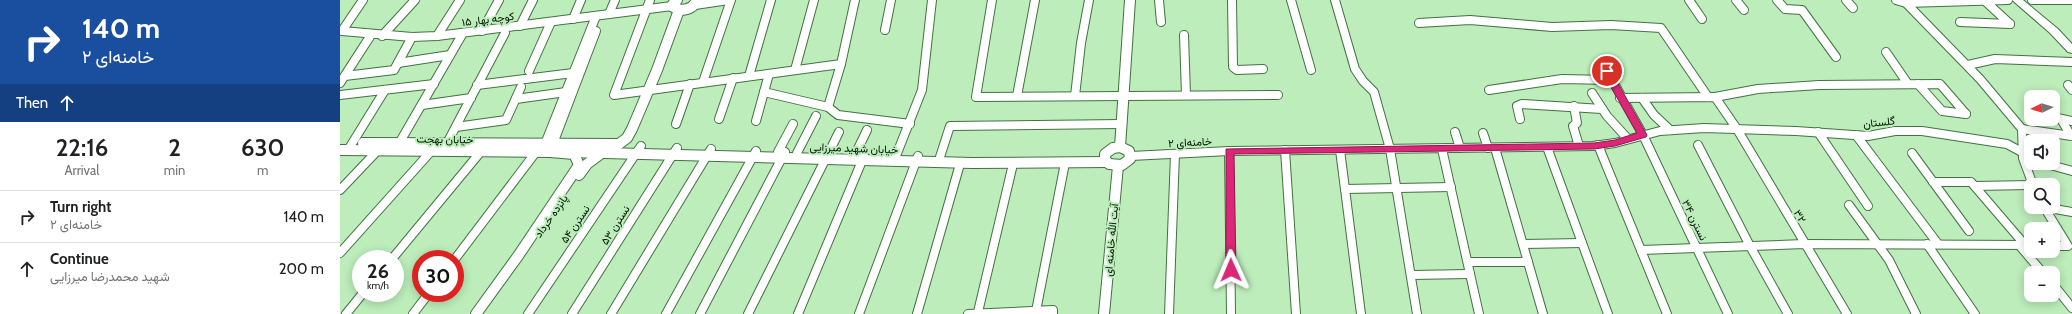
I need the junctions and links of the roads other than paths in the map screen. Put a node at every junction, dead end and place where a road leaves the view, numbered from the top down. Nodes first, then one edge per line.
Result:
1 (363, 0) edge
2 (415, 0) edge
3 (460, 0) edge
4 (499, 0) edge
5 (533, 0) edge
6 (580, 0) edge
7 (615, 0) edge
8 (650, 0) edge
9 (730, 0) edge
10 (771, 0) edge
11 (814, 0) edge
12 (855, 0) edge
13 (891, 0) edge
14 (932, 0) edge
15 (992, 0) edge
16 (1035, 0) edge
17 (1089, 0) edge
18 (1130, 0) edge
19 (1159, 0) edge
20 (1232, 0) edge
21 (1291, 0) edge
22 (1335, 0) edge
23 (1689, 0) edge
24 (1736, 0) edge
25 (1777, 0) edge
26 (1846, 0) edge
27 (1896, 0) edge
28 (1984, 0) edge
29 (2008, 0) edge
30 (2017, 0) edge
31 (2032, 0) edge
32 (2072, 0) edge
33 (1948, 1) edge
34 (696, 3) edge
35 (1906, 3) junction
36 (678, 6) edge
37 (1853, 8) dead end
38 (646, 10) junction
39 (1744, 10) dead end
40 (602, 15) junction
41 (573, 19) junction
42 (1702, 19) dead end
43 (551, 22) junction
44 (1161, 22) dead end
45 (1960, 22) dead end
46 (1419, 23) dead end
47 (520, 26) junction
48 (884, 30) dead end
49 (341, 31) edge
50 (482, 31) junction
51 (463, 33) junction
52 (505, 33) dead end
53 (371, 35) junction
54 (1184, 35) dead end
55 (382, 36) junction
56 (437, 36) junction
57 (412, 38) junction
58 (2072, 50) edge
59 (1886, 52) dead end
60 (450, 55) junction
61 (1836, 57) dead end
62 (1602, 62) dead end
63 (2072, 62) edge
64 (398, 63) junction
65 (841, 64) junction
66 (1968, 65) junction
67 (1262, 69) dead end
68 (795, 70) junction
69 (1311, 70) dead end
70 (529, 71) dead end
71 (574, 73) junction
72 (770, 74) junction
73 (345, 76) junction
74 (749, 76) junction
75 (734, 78) junction
76 (1611, 80) junction
77 (479, 82) junction
78 (703, 82) junction
79 (340, 83) edge
80 (434, 84) junction
81 (690, 84) junction
82 (1908, 84) junction
83 (1918, 84) junction
84 (521, 87) dead end
85 (385, 90) junction
86 (651, 90) junction
87 (1489, 90) dead end
88 (566, 92) junction
89 (764, 92) junction
90 (1592, 92) dead end
91 (340, 95) edge
92 (1186, 95) junction
93 (1278, 95) dead end
94 (1017, 96) junction
95 (1075, 96) junction
96 (1124, 96) junction
97 (1712, 97) junction
98 (471, 98) junction
99 (1620, 98) junction
100 (1642, 98) junction
101 (516, 99) junction
102 (422, 105) junction
103 (1574, 106) junction
104 (828, 107) junction
105 (1602, 109) junction
106 (816, 116) dead end
107 (719, 119) dead end
108 (1520, 119) dead end
109 (2060, 119) edge
110 (756, 121) dead end
111 (2072, 121) edge
112 (2060, 122) edge
113 (676, 124) dead end
114 (793, 124) dead end
115 (910, 124) junction
116 (1121, 124) junction
117 (456, 127) junction
118 (2022, 128) junction
119 (1736, 129) junction
120 (867, 130) dead end
121 (1670, 130) junction
122 (839, 132) dead end
123 (1455, 132) dead end
124 (1818, 132) junction
125 (1482, 133) dead end
126 (1642, 135) junction
127 (1856, 135) junction
128 (2072, 136) edge
129 (1628, 139) junction
130 (1598, 145) junction
131 (1698, 145) dead end
132 (345, 146) edge
133 (382, 146) junction
134 (624, 146) junction
135 (1579, 146) junction
136 (397, 147) junction
137 (440, 147) junction
138 (485, 147) junction
139 (1120, 147) junction
140 (1546, 147) junction
141 (545, 148) junction
142 (584, 148) junction
143 (1442, 148) junction
144 (1460, 148) junction
145 (1491, 148) junction
146 (603, 149) junction
147 (1390, 149) junction
148 (638, 150) junction
149 (675, 150) junction
150 (1285, 150) junction
151 (1340, 150) junction
152 (1229, 151) junction
153 (567, 152) junction
154 (709, 152) junction
155 (2021, 152) junction
156 (797, 153) junction
157 (1912, 153) dead end
158 (754, 154) junction
159 (782, 154) junction
160 (1174, 154) junction
161 (2024, 154) edge
162 (826, 156) junction
163 (1131, 156) junction
164 (860, 157) junction
165 (940, 157) junction
166 (895, 158) junction
167 (917, 159) junction
168 (1106, 159) junction
169 (582, 161) junction
170 (1065, 163) junction
171 (960, 164) junction
172 (1013, 164) junction
173 (1118, 166) junction
174 (2060, 168) edge
175 (2072, 171) edge
176 (2029, 178) edge
177 (1933, 182) junction
178 (2024, 185) edge
179 (1975, 186) junction
180 (1451, 187) junction
181 (1396, 188) junction
182 (1345, 189) junction
183 (340, 190) edge
184 (1849, 205) dead end
185 (1868, 206) dead end
186 (2060, 210) edge
187 (2072, 212) edge
188 (1969, 231) dead end
189 (2060, 233) edge
190 (1582, 243) junction
191 (1523, 244) junction
192 (1804, 244) junction
193 (1877, 244) junction
194 (1927, 244) junction
195 (1938, 244) junction
196 (2024, 244) edge
197 (2024, 245) edge
198 (1750, 246) junction
199 (2060, 246) edge
200 (1697, 248) junction
201 (399, 250) edge
202 (462, 250) edge
203 (1641, 250) junction
204 (340, 254) edge
205 (1468, 262) junction
206 (1528, 262) junction
207 (1470, 274) junction
208 (1411, 275) junction
209 (2060, 293) edge
210 (356, 302) edge
211 (422, 302) edge
212 (2072, 308) edge
213 (1036, 311) junction
214 (978, 312) junction
215 (1053, 312) edge
216 (968, 313) edge
217 (346, 314) edge
218 (413, 314) edge
219 (476, 314) edge
220 (481, 314) edge
221 (528, 314) edge
222 (572, 314) edge
223 (611, 314) edge
224 (666, 314) edge
225 (700, 314) edge
226 (748, 314) edge
227 (798, 314) edge
228 (859, 314) edge
229 (917, 314) edge
230 (1104, 314) edge
231 (1168, 314) edge
232 (1231, 314) edge
233 (1296, 314) edge
234 (1361, 314) edge
235 (1417, 314) edge
236 (1479, 314) edge
237 (1543, 314) edge
238 (1608, 314) edge
239 (1667, 314) edge
240 (1728, 314) edge
241 (1788, 314) edge
242 (1847, 314) edge
243 (1916, 314) edge
244 (1975, 314) edge

1 - 49 street, کوچه بهار ۱۵
2 - 55 street
3 - 56 street
4 - 50 street
5 - 47 street
6 - 41 street
7 - 40 street
8 - 38 street
9 - 34 street
9 - 78 street
10 - 74 street
11 - 68 street
12 - 65 street
13 - 48 street
14 - 115 street
15 - 94 street
16 - 94 street
17 - 95 street
18 - 96 street
19 - 44 street
20 - 67 street
21 - 69 street
22 - 147 street
23 - 42 street
24 - 39 street
25 - 61 street
26 - 37 street
27 - 35 street
28 - 29 street
28 - 33 street
28 - 45 street
30 - 58 main road
31 - 32 street
33 - 35 street
34 - 36 street
35 - 66 street
36 - 38 street, کوچه بهار ۱۵
36 - 86 street
38 - 40 street, کوچه بهار ۱۵
38 - 86 street
40 - 41 street, کوچه بهار ۱۵
40 - 71 street
40 - 141 street
41 - 43 street, کوچه بهار ۱۵
43 - 47 street, کوچه بهار ۱۵
43 - 70 street
46 - 97 street, ۳۲
47 - 50 street, کوچه بهار ۱۵
49 - 53 street, کوچه بهار ۱۵
50 - 51 street, کوچه بهار ۱۵
51 - 56 street, کوچه بهار ۱۵
51 - 60 street
52 - 77 street
53 - 55 street, کوچه بهار ۱۵
53 - 73 street
54 - 92 street
55 - 57 street, کوچه بهار ۱۵
56 - 57 street, کوچه بهار ۱۵
57 - 64 street
59 - 82 street
60 - 64 street
60 - 80 street
62 - 76 street, نسترن ۳۴
63 - 66 street
64 - 73 street
65 - 68 street
65 - 104 street
66 - 118 street
68 - 72 street
71 - 77 street
71 - 88 street
72 - 74 street
72 - 89 street
73 - 79 street
74 - 75 street
75 - 78 street
75 - 107 street
76 - 87 street
76 - 99 street, نسترن ۳۴
77 - 98 street
78 - 81 street
80 - 85 street
80 - 102 street
81 - 86 street
81 - 113 street
82 - 83 street
82 - 97 street
83 - 83 street
84 - 101 street
85 - 91 street
85 - 132 street
86 - 134 street
86 - 146 street
88 - 101 street
88 - 141 street
89 - 104 street
89 - 110 street
90 - 105 street
92 - 93 street
92 - 96 street
94 - 95 street
95 - 96 street
96 - 116 street
97 - 100 street
97 - 119 street, ۳۲
98 - 102 street
98 - 117 street
99 - 100 street
99 - 126 street, نسترن ۳۴
100 - 121 street
101 - 117 street
102 - 136 street
103 - 105 street
103 - 108 street
103 - 135 street
104 - 115 street
105 - 129 street
106 - 156 street
109 - 111 street
112 - 128 street
114 - 159 street
115 - 166 street
116 - 139 street
116 - 165 street
117 - 137 street
118 - 128 street
118 - 155 street
119 - 121 street, گلستان
119 - 124 street, گلستان
119 - 192 street, ۳۲
120 - 164 street
121 - 126 street, گلستان
122 - 162 street
123 - 144 street
124 - 127 street, گلستان
124 - 185 street
125 - 145 street
126 - 129 street, گلستان
126 - 200 street, نسترن ۳۴
127 - 155 street, گلستان
127 - 195 street
129 - 130 street, گلستان
130 - 135 street, خامنه‌ای ۲
130 - 203 street
131 - 198 street
132 - 133 street, خیابان بهجت
133 - 136 street, خیابان بهجت
133 - 183 street
134 - 146 street, پانزده خرداد
134 - 148 street, خیابان شهید میرزایی
135 - 140 street, خامنه‌ای ۲
136 - 137 street, خیابان بهجت
137 - 138 street, خیابان بهجت
137 - 204 street
138 - 141 street, خیابان بهجت
138 - 201 street
139 - 163 street
139 - 168 street
140 - 145 street, خامنه‌ای ۲
140 - 190 street
141 - 142 street
141 - 153 street
141 - 202 street
142 - 146 street
142 - 153 street
142 - 169 street
143 - 144 street, خامنه‌ای ۲
143 - 147 street, خامنه‌ای ۲
143 - 180 street
144 - 145 street, خامنه‌ای ۲
145 - 191 street
146 - 148 street, خیابان شهید میرزایی
146 - 169 street, پانزده خرداد
147 - 151 street, خامنه‌ای ۲
147 - 181 street
148 - 149 street, خیابان شهید میرزایی
148 - 221 street, نسترن ۵۴
149 - 154 street, خیابان شهید میرزایی
149 - 222 street, نسترن ۵۳
150 - 151 street, خامنه‌ای ۲
150 - 152 street, خامنه‌ای ۲
150 - 233 street
151 - 182 street
152 - 160 street, خامنه‌ای ۲
152 - 232 street
153 - 169 street
154 - 158 street, خیابان شهید میرزایی
154 - 223 street
155 - 161 street, گلستان
155 - 176 street
156 - 159 street, خیابان شهید میرزایی
156 - 162 street, خیابان شهید میرزایی
157 - 177 street
158 - 159 street, خیابان شهید میرزایی
158 - 224 street
159 - 162 street, خیابان شهید میرزایی
159 - 225 street
160 - 163 street, خامنه‌ای ۲
160 - 231 street
162 - 164 street, خیابان شهید میرزایی
162 - 226 street
163 - 173 street
164 - 166 street, خیابان شهید میرزایی
164 - 227 street
165 - 167 street, خیابان شهید میرزایی
165 - 168 street, خیابان شهید میرزایی
166 - 167 street, خیابان شهید میرزایی
167 - 171 street, خیابان شهید میرزایی
167 - 228 street
168 - 170 street, خیابان شهید میرزایی
168 - 173 street
169 - 219 street, پانزده خرداد
169 - 220 street, پانزده خرداد
170 - 172 street, خیابان شهید میرزایی
170 - 213 street
171 - 172 street, خیابان شهید میرزایی
171 - 229 street
172 - 214 street
173 - 230 street, آیت الله خامنه ای
174 - 175 street
177 - 179 street
177 - 188 street
178 - 179 street
179 - 196 street
180 - 181 street
180 - 205 street
181 - 182 street
181 - 208 street
182 - 234 street
184 - 193 street
186 - 187 street
189 - 199 street
190 - 191 street
190 - 238 street
191 - 206 street
192 - 193 street
192 - 198 street
192 - 242 street, ۳۲
193 - 194 street
193 - 243 street
194 - 195 street
194 - 244 street
195 - 197 street
198 - 200 street
198 - 241 street
200 - 203 street
200 - 240 street, نسترن ۳۴
203 - 239 street
205 - 206 street
205 - 207 street
206 - 237 street
207 - 208 street
207 - 236 street
208 - 235 street
209 - 212 street
210 - 217 street
211 - 218 street
213 - 214 street
213 - 215 street
214 - 216 street

